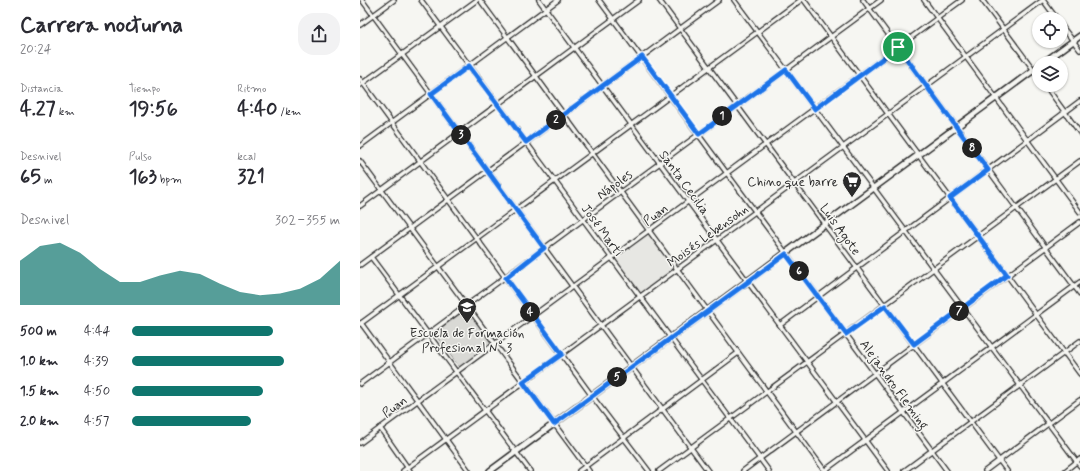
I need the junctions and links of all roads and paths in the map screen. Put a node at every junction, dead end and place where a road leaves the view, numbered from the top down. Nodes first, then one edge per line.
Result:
1 (362, 0) edge
2 (394, 0) edge
3 (421, 0) edge
4 (477, 0) edge
5 (480, 0) edge
6 (539, 0) edge
7 (558, 0) edge
8 (600, 0) edge
9 (639, 0) edge
10 (659, 0) edge
11 (719, 0) edge
12 (734, 0) edge
13 (801, 0) edge
14 (804, 0) edge
15 (863, 0) edge
16 (881, 0) edge
17 (924, 0) edge
18 (962, 0) edge
19 (982, 0) edge
20 (1043, 0) edge
21 (869, 8) junction
22 (546, 9) junction
23 (1052, 12) edge
24 (373, 15) junction
25 (937, 18) junction
26 (614, 19) junction
27 (360, 25) edge
28 (440, 26) junction
29 (680, 29) junction
30 (1004, 29) junction
31 (758, 32) junction
32 (1068, 34) edge
33 (831, 36) junction
34 (1080, 36) edge
35 (507, 38) junction
36 (1073, 41) junction
37 (898, 47) junction
38 (574, 48) junction
39 (1080, 50) edge
40 (402, 54) junction
41 (1053, 56) edge
42 (642, 57) junction
43 (966, 57) junction
44 (469, 66) junction
45 (1032, 67) edge
46 (709, 68) junction
47 (786, 70) junction
48 (1032, 71) edge
49 (860, 75) junction
50 (536, 76) junction
51 (360, 79) edge
52 (361, 84) edge
53 (602, 86) junction
54 (926, 86) junction
55 (1050, 92) edge
56 (431, 94) junction
57 (671, 96) junction
58 (996, 98) junction
59 (1080, 102) edge
60 (498, 104) junction
61 (737, 106) junction
62 (815, 109) junction
63 (1065, 113) junction
64 (888, 114) junction
65 (564, 115) junction
66 (392, 123) junction
67 (631, 125) junction
68 (957, 127) junction
69 (459, 133) junction
70 (1080, 133) edge
71 (699, 134) junction
72 (1028, 141) junction
73 (526, 142) junction
74 (766, 145) junction
75 (360, 146) edge
76 (843, 147) junction
77 (592, 154) junction
78 (919, 155) junction
79 (360, 161) edge
80 (1080, 161) edge
81 (420, 162) junction
82 (659, 163) junction
83 (988, 170) junction
84 (487, 171) junction
85 (728, 173) junction
86 (1056, 179) junction
87 (555, 181) junction
88 (794, 183) junction
89 (874, 188) junction
90 (382, 190) junction
91 (620, 192) junction
92 (950, 198) junction
93 (448, 200) junction
94 (688, 202) junction
95 (360, 206) edge
96 (1016, 208) junction
97 (516, 210) junction
98 (756, 211) junction
99 (1080, 212) edge
100 (583, 219) junction
101 (1080, 222) edge
102 (825, 224) junction
103 (410, 228) junction
104 (649, 231) junction
105 (906, 231) junction
106 (978, 236) junction
107 (477, 239) junction
108 (716, 241) junction
109 (1045, 247) junction
110 (544, 248) junction
111 (786, 254) junction
112 (371, 257) junction
113 (612, 258) junction
114 (360, 265) edge
115 (438, 267) junction
116 (856, 267) junction
117 (677, 269) junction
118 (934, 269) junction
119 (1007, 275) junction
120 (506, 278) junction
121 (748, 281) junction
122 (1080, 282) edge
123 (1074, 286) junction
124 (573, 287) junction
125 (1080, 294) edge
126 (400, 296) junction
127 (639, 297) junction
128 (818, 297) junction
129 (467, 306) junction
130 (885, 306) junction
131 (963, 308) junction
132 (707, 311) junction
133 (1036, 314) junction
134 (534, 316) junction
135 (360, 323) edge
136 (601, 325) junction
137 (780, 325) junction
138 (846, 334) junction
139 (429, 335) junction
140 (670, 339) junction
141 (1080, 340) edge
142 (495, 344) junction
143 (914, 344) junction
144 (992, 347) junction
145 (1064, 352) junction
146 (738, 353) junction
147 (562, 354) junction
148 (390, 362) junction
149 (808, 362) junction
150 (632, 367) junction
151 (457, 373) junction
152 (875, 373) junction
153 (1080, 374) edge
154 (701, 381) junction
155 (523, 382) junction
156 (942, 383) junction
157 (360, 384) edge
158 (1021, 385) junction
159 (767, 392) junction
160 (592, 396) junction
161 (1080, 400) edge
162 (418, 401) junction
163 (837, 401) junction
164 (663, 409) junction
165 (485, 411) junction
166 (903, 412) junction
167 (730, 419) junction
168 (970, 421) junction
169 (1049, 423) junction
170 (554, 424) junction
171 (380, 428) junction
172 (796, 432) junction
173 (624, 438) junction
174 (446, 440) junction
175 (865, 440) junction
176 (360, 443) edge
177 (691, 448) junction
178 (932, 451) junction
179 (516, 452) junction
180 (759, 459) junction
181 (1078, 460) edge
182 (1000, 461) junction
183 (1080, 466) edge
184 (585, 467) junction
185 (409, 469) edge
186 (403, 471) edge
187 (469, 471) edge
188 (490, 471) edge
189 (530, 471) edge
190 (579, 471) edge
191 (589, 471) edge
192 (649, 471) edge
193 (659, 471) edge
194 (708, 471) edge
195 (743, 471) edge
196 (768, 471) edge
197 (824, 471) edge
198 (888, 471) edge
199 (904, 471) edge
200 (947, 471) edge
201 (985, 471) edge
202 (1007, 471) edge
203 (1064, 471) edge

1 - 24 street
2 - 24 street
3 - 28 street, José Martí
4 - 28 street
5 - 35 street
6 - 22 street, Santa Cecilia
7 - 22 street
8 - 26 street, Alejandro Fleming
9 - 26 street
10 - 29 street, Luis Agote
11 - 29 street
12 - 31 street
13 - 31 street
14 - 33 street
15 - 21 street
16 - 21 street, Nápoles
17 - 25 street
18 - 25 street, Puan
19 - 30 street
20 - 23 street
20 - 30 street, Moisés Lebensohn
21 - 33 street, Nápoles
21 - 37 street
22 - 35 street
22 - 38 street, Santa Cecilia
24 - 27 street
24 - 40 street
25 - 37 street, Puan
25 - 43 street
26 - 38 street
26 - 42 street, Alejandro Fleming
28 - 40 street
28 - 44 street, José Martí
29 - 42 street
29 - 46 street, Luis Agote
30 - 43 street, Moisés Lebensohn
30 - 45 street
31 - 46 street
31 - 47 street
32 - 36 street
33 - 47 street, Nápoles
33 - 49 street
34 - 36 main road
35 - 44 street
35 - 50 street
36 - 39 street
36 - 41 main road
37 - 49 street, Puan
37 - 54 street
38 - 50 street
38 - 53 street, Santa Cecilia
40 - 52 street
40 - 56 street
42 - 53 street
42 - 57 street, Alejandro Fleming
43 - 54 street, Moisés Lebensohn
43 - 58 street
44 - 56 street
44 - 60 street, José Martí
46 - 57 street
46 - 61 street, Luis Agote
47 - 61 street, Nápoles
47 - 62 street
48 - 58 main road
49 - 62 street, Puan
49 - 64 street
50 - 60 street
50 - 65 street
51 - 52 street
52 - 66 street
53 - 65 street
53 - 67 street, Santa Cecilia
54 - 64 street, Moisés Lebensohn
54 - 68 street
55 - 63 street
56 - 66 street
56 - 69 street
57 - 67 street
57 - 71 street, Alejandro Fleming
58 - 68 main road
58 - 72 street
59 - 63 street
60 - 69 street
60 - 73 street, José Martí
61 - 71 street, Nápoles
61 - 74 street, Luis Agote
62 - 74 street, Puan
62 - 76 street
63 - 70 street
63 - 72 street
64 - 76 street, Moisés Lebensohn
64 - 78 street
65 - 73 street
65 - 77 street
66 - 75 street
66 - 81 street
67 - 77 street
67 - 82 street, Santa Cecilia
68 - 78 main road
68 - 83 street
69 - 81 street
69 - 84 street
71 - 82 street, Nápoles
71 - 85 street, Alejandro Fleming
72 - 83 street
72 - 86 street
73 - 84 street
73 - 87 street, José Martí
74 - 85 street, Puan
74 - 88 street, Luis Agote
76 - 88 street, Moisés Lebensohn
76 - 89 street
77 - 87 street
77 - 91 street
78 - 89 main road
78 - 92 street
79 - 90 street
80 - 86 street
81 - 90 street
81 - 93 street
82 - 91 street, Nápoles
82 - 94 street, Santa Cecilia
83 - 92 street
83 - 96 street
84 - 93 street
84 - 97 street
85 - 94 street, Puan
85 - 98 street, Alejandro Fleming
86 - 96 street
86 - 99 street
87 - 97 street
87 - 100 street, José Martí
88 - 98 street, Moisés Lebensohn
88 - 102 street, Luis Agote
89 - 102 main road
89 - 105 street
90 - 95 street
90 - 103 street
91 - 100 street, Nápoles
91 - 104 street
92 - 105 street
92 - 106 street
93 - 103 street
93 - 107 street
94 - 104 street, Puan
94 - 108 street, Santa Cecilia
96 - 106 street
96 - 109 street
97 - 107 street
97 - 110 street
98 - 108 street, Moisés Lebensohn
98 - 111 street, Alejandro Fleming
100 - 110 street, Nápoles
100 - 113 street, José Martí
101 - 109 street
102 - 111 main road
102 - 116 street, Luis Agote
103 - 112 street
103 - 115 street
104 - 113 street, Puan
104 - 117 street
105 - 116 street
105 - 118 street
106 - 118 street
106 - 119 street
107 - 115 street
107 - 120 street
108 - 117 street, Moisés Lebensohn
108 - 121 street, Santa Cecilia
109 - 119 street
109 - 123 street
110 - 120 street, Nápoles
110 - 124 street
111 - 121 main road
111 - 128 street, Alejandro Fleming
112 - 114 street
112 - 126 street
113 - 124 street, Puan
113 - 127 street, José Martí
115 - 126 street
115 - 129 street
116 - 128 street
116 - 130 street, Luis Agote
117 - 127 street, Moisés Lebensohn
117 - 132 street
118 - 130 street
118 - 131 street
119 - 131 street
119 - 133 street
120 - 129 street, Nápoles
120 - 134 street
121 - 132 main road
121 - 137 street, Santa Cecilia
122 - 123 street
123 - 125 street
123 - 133 street
124 - 134 street, Puan
124 - 136 street
126 - 135 street
126 - 139 street
127 - 136 street, Moisés Lebensohn
127 - 140 street, José Martí
128 - 137 street
128 - 138 street, Alejandro Fleming
129 - 139 street, Nápoles
129 - 142 street
130 - 138 street
130 - 143 street, Luis Agote
131 - 143 street
131 - 144 street
132 - 140 main road
132 - 146 street
133 - 144 street
133 - 145 street
134 - 142 street, Puan
134 - 147 street
135 - 148 street
136 - 147 street, Moisés Lebensohn
136 - 150 street
137 - 149 street, Santa Cecilia
138 - 149 street
138 - 152 street, Alejandro Fleming
139 - 148 street, Nápoles
139 - 151 street
140 - 150 main road
140 - 154 street, José Martí
141 - 145 street
142 - 151 street, Puan
142 - 155 street
143 - 152 street
143 - 156 street, Luis Agote
144 - 156 street
144 - 158 street
145 - 153 street
145 - 158 street
146 - 154 street
146 - 159 street
147 - 155 street, Moisés Lebensohn
147 - 160 street
148 - 157 street, Nápoles
148 - 162 street
149 - 159 street
149 - 163 street, Santa Cecilia
150 - 160 main road
150 - 164 street
151 - 162 street, Puan
151 - 165 street
152 - 163 street
152 - 166 street, Alejandro Fleming
154 - 164 street
154 - 167 street, José Martí
155 - 165 street, Moisés Lebensohn
155 - 170 street
156 - 166 street
156 - 168 street, Luis Agote
158 - 168 street
158 - 169 street
159 - 167 street
159 - 172 street
160 - 170 main road
160 - 173 street
161 - 169 street
162 - 171 street, Puan
162 - 174 street
163 - 172 street
163 - 175 street, Santa Cecilia
164 - 173 street
164 - 177 street
165 - 174 street, Moisés Lebensohn
165 - 179 street
166 - 175 street
166 - 178 street, Alejandro Fleming
167 - 177 street
167 - 180 street, José Martí
168 - 178 street
168 - 182 street, Luis Agote
169 - 181 street
169 - 182 street
170 - 179 main road
170 - 184 street
171 - 176 street, Puan
171 - 185 street
172 - 180 street
172 - 197 street
173 - 184 street
173 - 192 street
174 - 185 street, Moisés Lebensohn
174 - 187 street
175 - 197 street
175 - 198 street, Santa Cecilia
177 - 193 street
177 - 194 street
178 - 199 street
178 - 200 street, Alejandro Fleming
179 - 188 main road
179 - 189 street
180 - 195 street
180 - 196 street, José Martí
181 - 183 street
181 - 203 street
182 - 201 street
182 - 202 street, Luis Agote
184 - 190 street
184 - 191 street
185 - 186 street, Moisés Lebensohn

